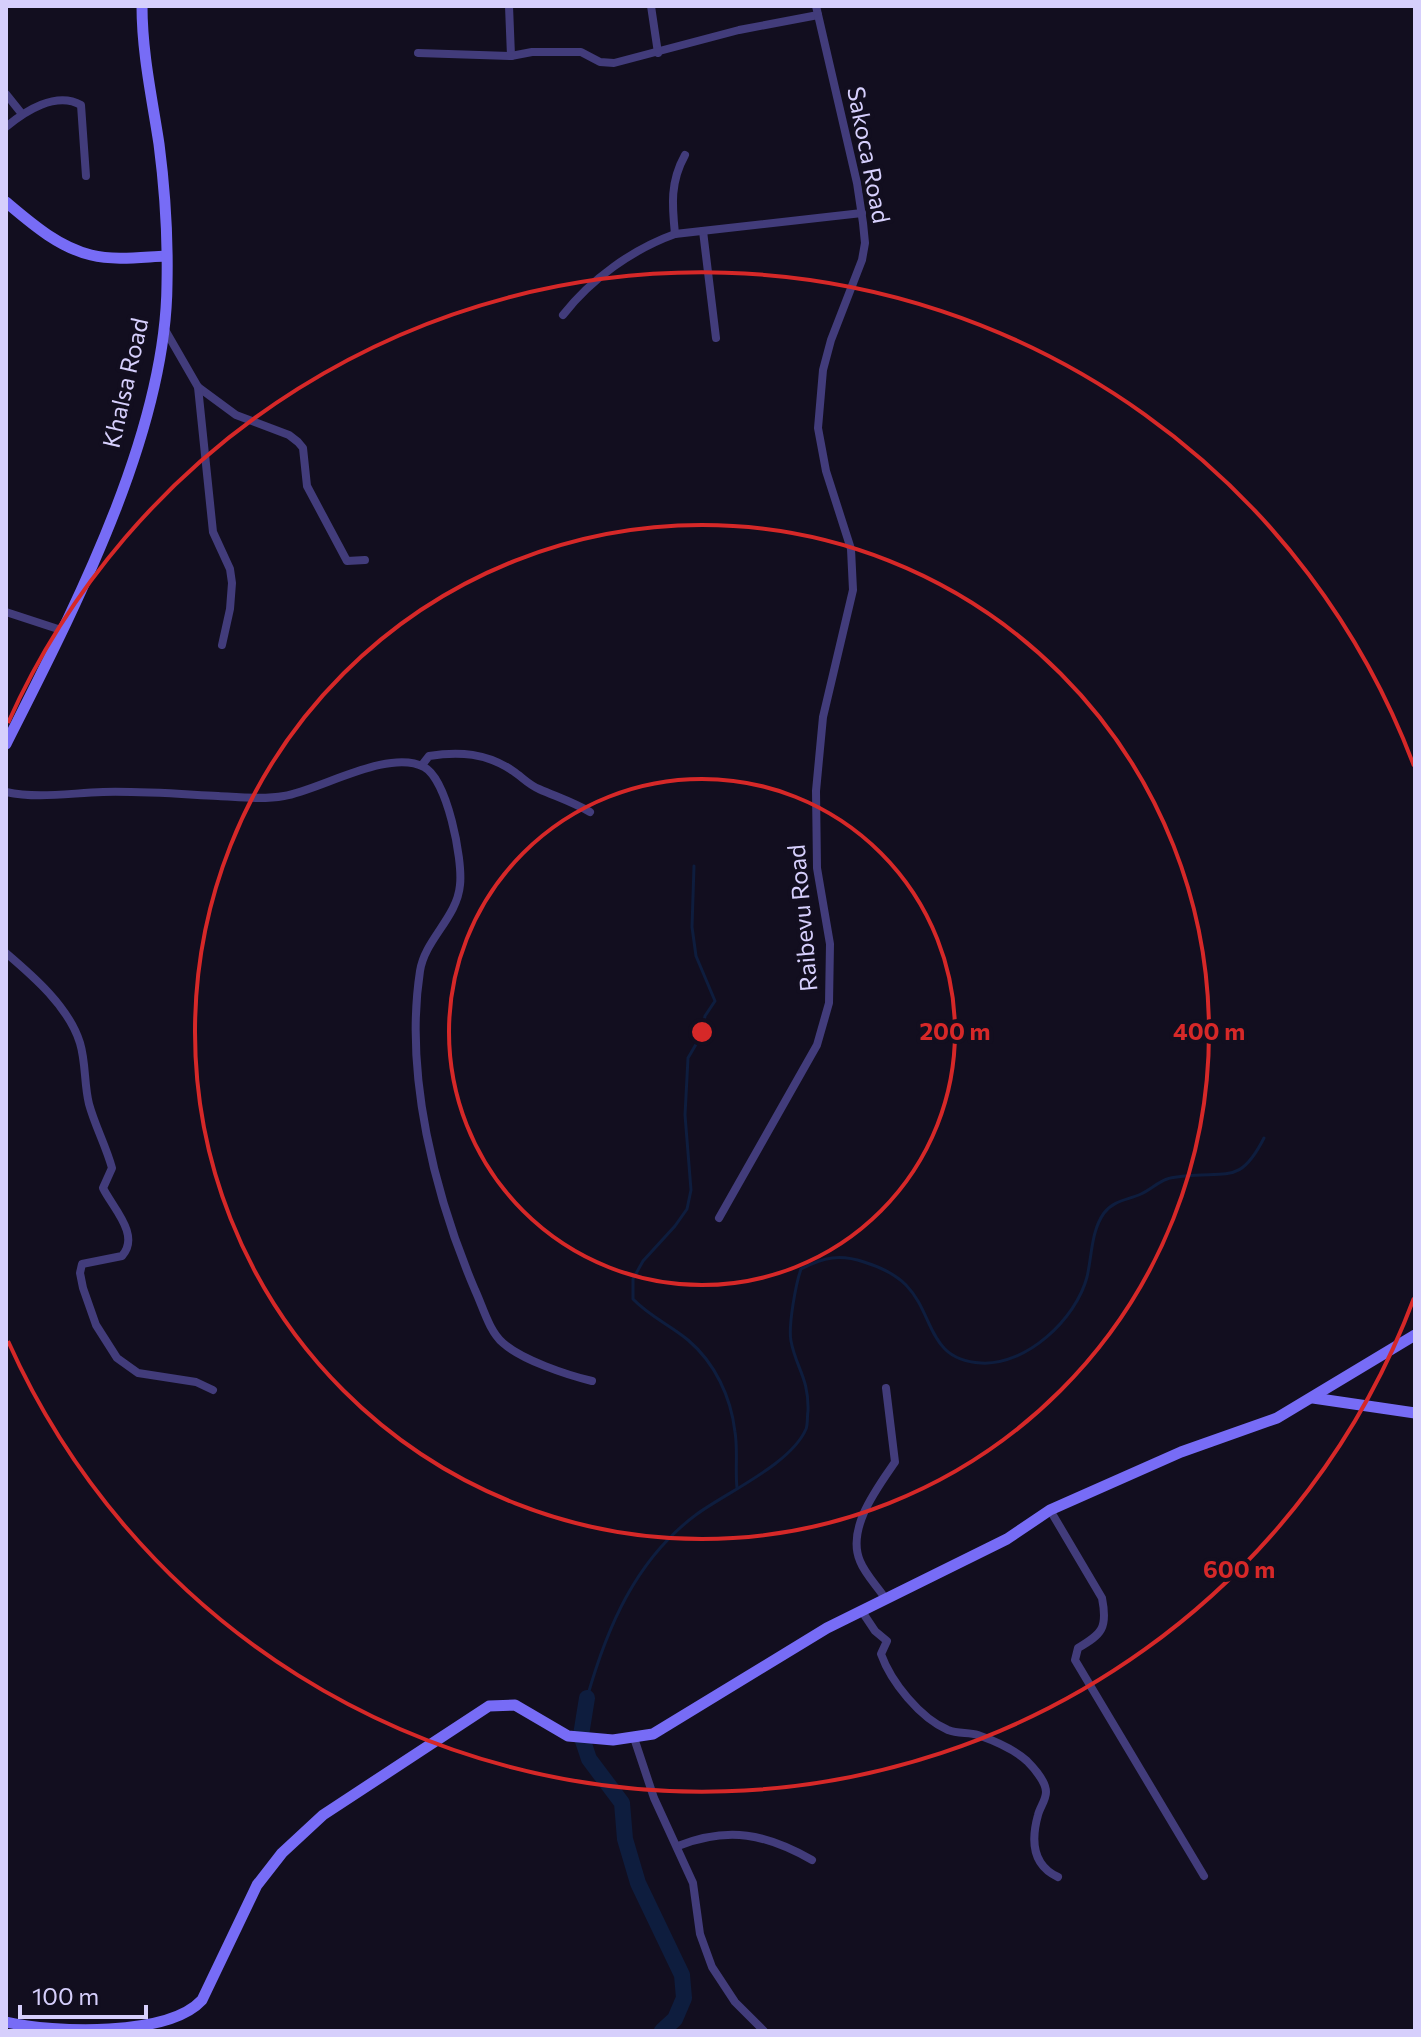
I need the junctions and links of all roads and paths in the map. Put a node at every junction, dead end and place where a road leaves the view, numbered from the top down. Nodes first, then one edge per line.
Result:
1 (142, 6) edge
2 (509, 6) edge
3 (651, 6) edge
4 (817, 10) edge
5 (418, 53) dead end
6 (658, 53) junction
7 (511, 56) junction
8 (6, 94) edge
9 (22, 114) junction
10 (6, 127) edge
11 (685, 155) dead end
12 (86, 176) dead end
13 (6, 202) edge
14 (862, 213) junction
15 (703, 231) junction
16 (675, 234) junction
17 (166, 256) junction
18 (563, 315) dead end
19 (164, 327) junction
20 (716, 338) dead end
21 (198, 387) junction
22 (365, 560) dead end
23 (853, 590) joint
24 (6, 612) edge
25 (61, 630) junction
26 (222, 645) dead end
27 (6, 744) edge
28 (422, 765) junction
29 (6, 792) edge
30 (590, 812) dead end
31 (6, 953) edge
32 (719, 1218) dead end
33 (1415, 1335) edge
34 (592, 1381) dead end
35 (886, 1388) dead end
36 (213, 1390) dead end
37 (1312, 1398) junction
38 (1415, 1413) edge
39 (1050, 1510) junction
40 (885, 1598) junction
41 (861, 1610) junction
42 (634, 1738) junction
43 (678, 1846) junction
44 (812, 1860) dead end
45 (1204, 1876) dead end
46 (1058, 1877) dead end
47 (6, 2022) edge
48 (764, 2031) edge

1 - 17 street, Khalsa Road
2 - 7 street
3 - 6 street
4 - 6 street
4 - 14 street, Sakoca Road
5 - 7 street
6 - 7 street
8 - 9 street
9 - 10 street
9 - 12 street
11 - 16 street
13 - 17 street
14 - 15 street
14 - 23 street, Sakoca Road
15 - 16 street
15 - 20 street
16 - 18 street
17 - 19 street, Khalsa Road
19 - 21 street
19 - 25 street, Khalsa Road
21 - 22 street
21 - 26 street
23 - 32 street, Raibevu Road
24 - 25 street
25 - 27 street, Khalsa Road
28 - 29 street
28 - 30 street
28 - 34 street
31 - 36 street
33 - 37 street
35 - 40 street
37 - 38 street
37 - 39 street
39 - 40 street
39 - 45 street
40 - 41 street
41 - 42 street
41 - 46 street
42 - 43 street
42 - 47 street
43 - 44 street
43 - 48 street

